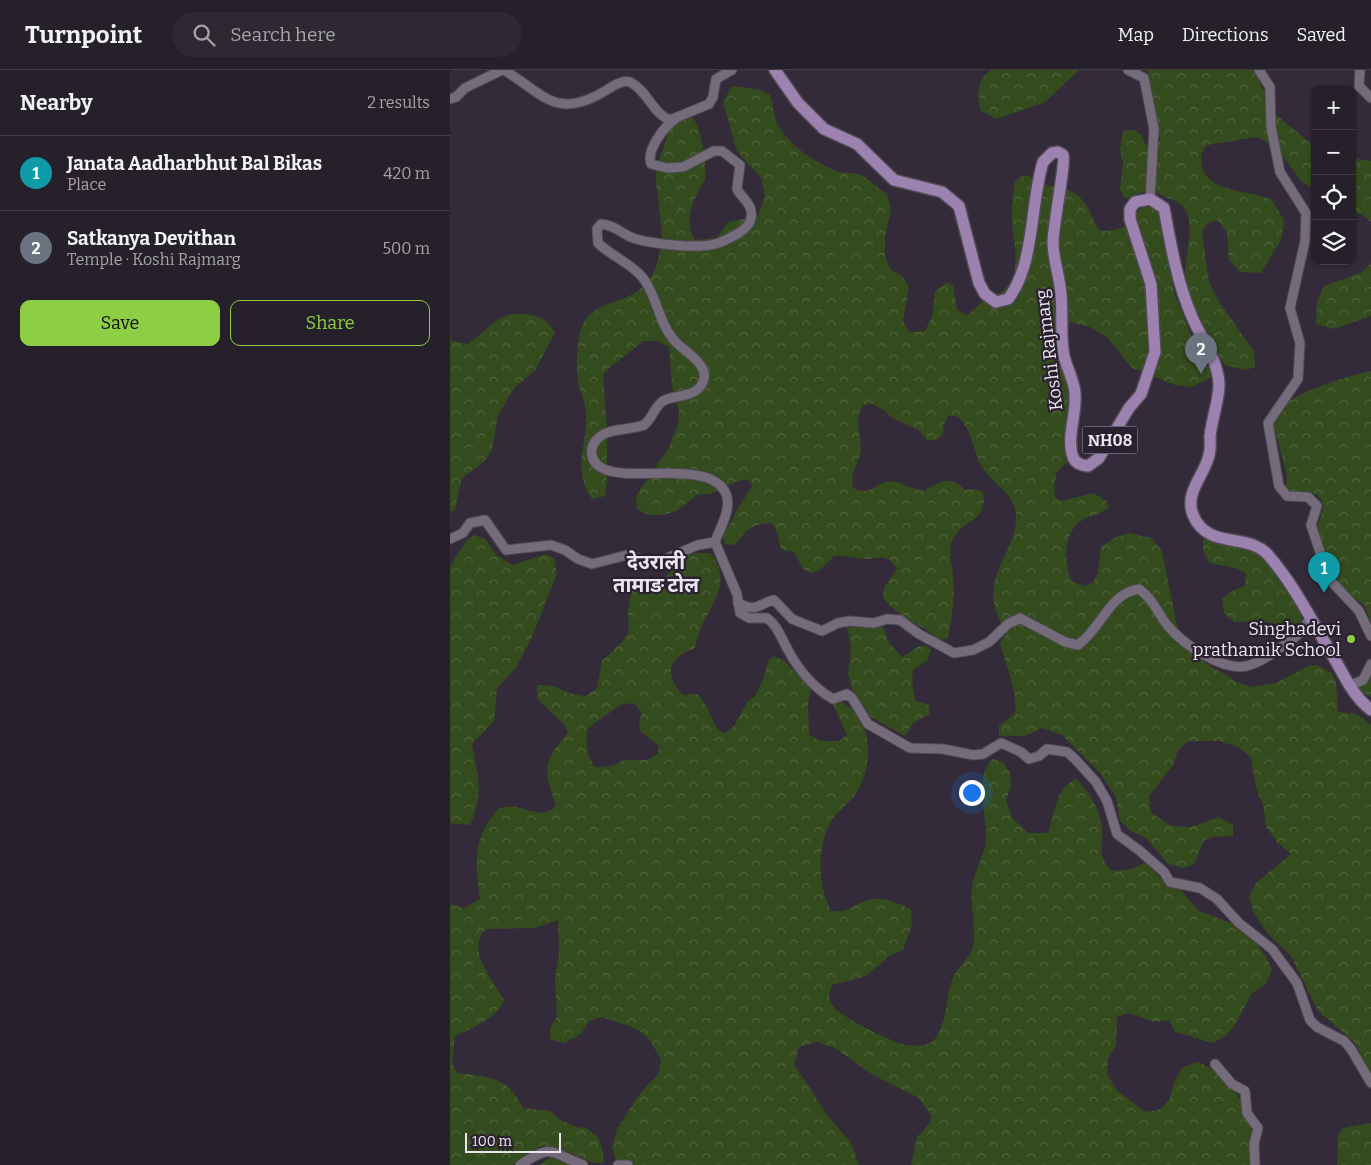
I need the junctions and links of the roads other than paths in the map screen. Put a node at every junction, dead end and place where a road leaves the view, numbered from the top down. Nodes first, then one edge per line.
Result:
1 (503, 70) edge
2 (732, 70) edge
3 (775, 70) edge
4 (1128, 70) edge
5 (1259, 70) edge
6 (1360, 70) edge
7 (1371, 98) edge
8 (450, 100) edge
9 (675, 119) junction
10 (1150, 199) junction
11 (450, 539) edge
12 (715, 542) junction
13 (738, 603) junction
14 (1310, 618) junction
15 (1371, 636) edge
16 (1371, 664) edge
17 (1349, 686) junction
18 (1371, 710) edge
19 (1215, 1064) dead end
20 (1371, 1083) edge
21 (520, 1165) edge
22 (583, 1165) edge
23 (618, 1165) edge
24 (628, 1165) edge
25 (1256, 1165) edge

1 - 8 street
1 - 9 street
2 - 9 street
3 - 10 main road, Koshi Rajmarg / NH08
4 - 10 street
5 - 15 street
6 - 7 street
9 - 12 street
10 - 14 main road
11 - 12 street
12 - 13 street
13 - 14 street
13 - 20 street
14 - 17 main road
16 - 17 street
17 - 18 main road
19 - 25 street
21 - 22 street
23 - 24 street

